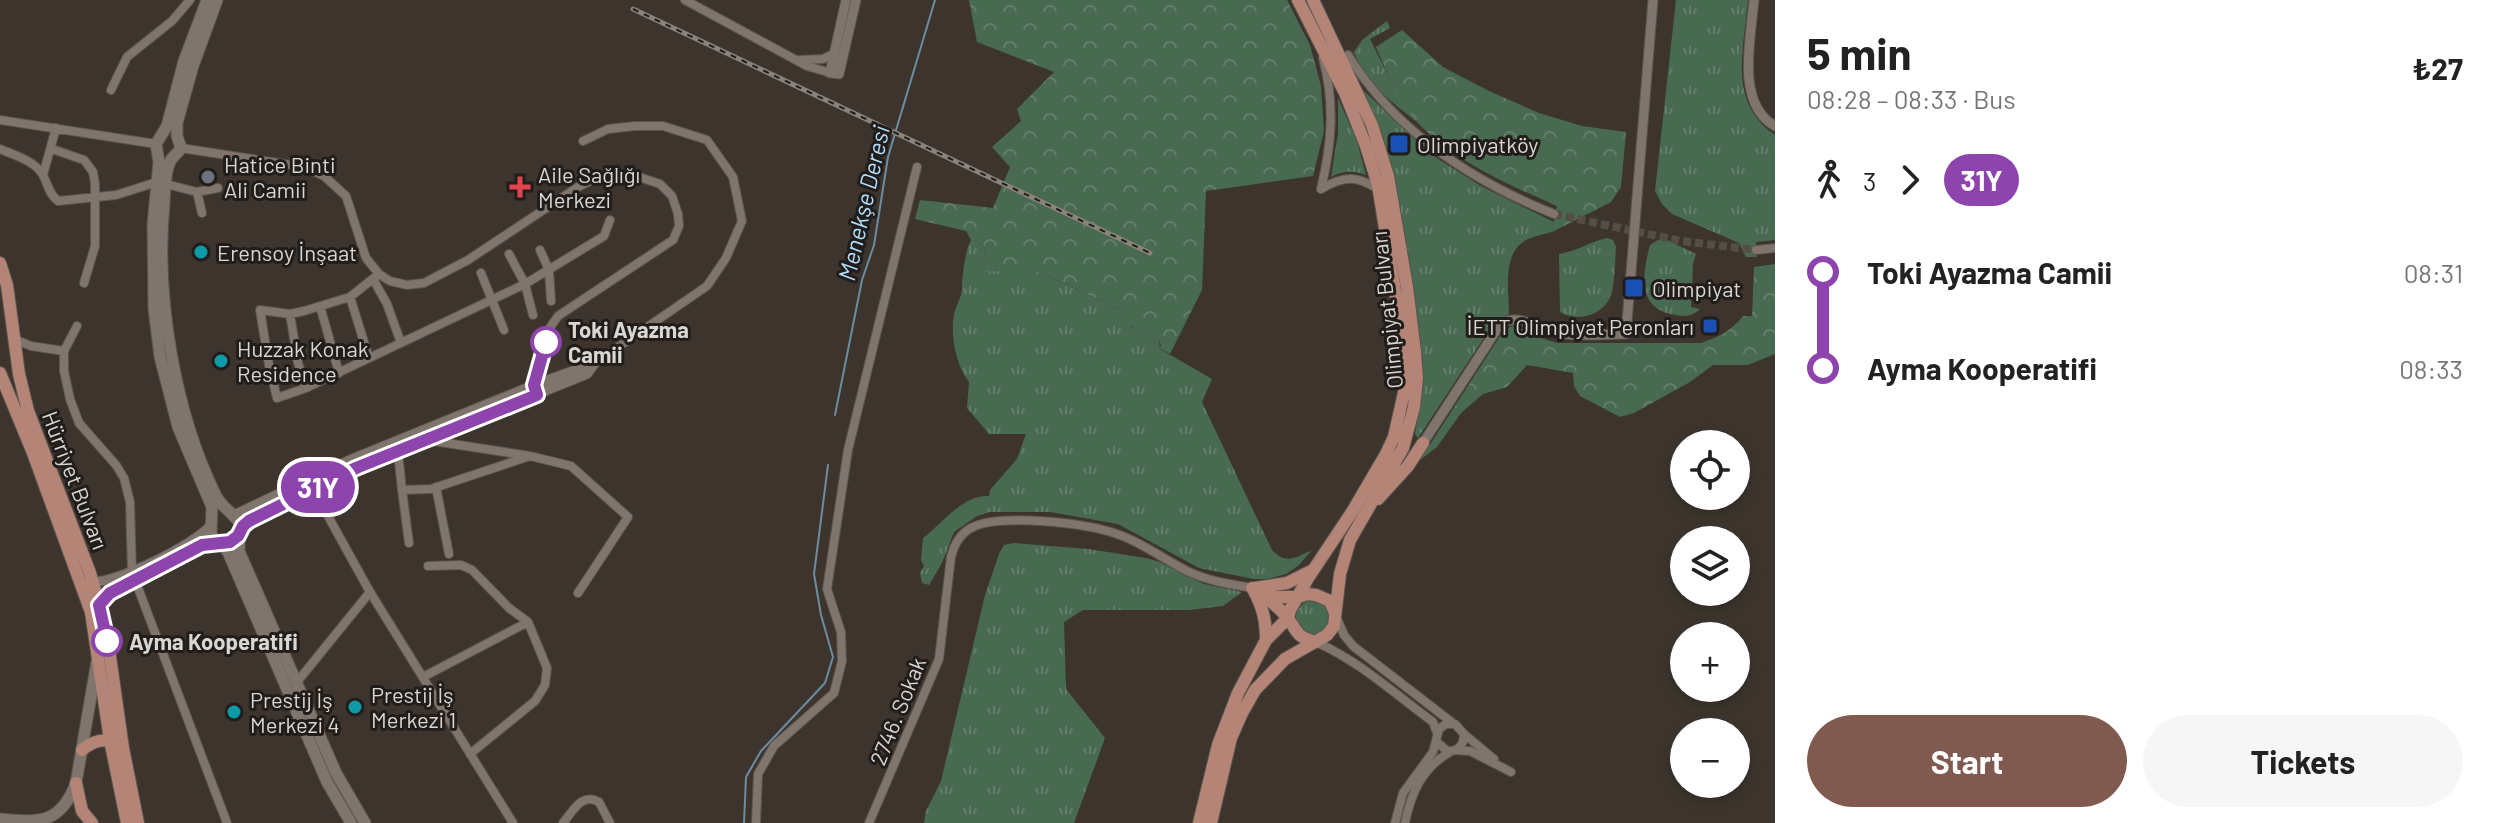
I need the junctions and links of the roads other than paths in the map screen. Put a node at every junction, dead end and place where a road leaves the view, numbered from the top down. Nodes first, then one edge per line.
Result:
1 (190, 0) edge
2 (207, 0) edge
3 (217, 0) edge
4 (685, 0) edge
5 (846, 0) edge
6 (856, 0) edge
7 (1298, 0) edge
8 (1313, 0) edge
9 (1653, 0) edge
10 (1754, 0) edge
11 (1317, 38) junction
12 (835, 53) junction
13 (1348, 55) dead end
14 (797, 60) junction
15 (835, 74) junction
16 (111, 90) dead end
17 (0, 120) edge
18 (1775, 126) edge
19 (56, 128) junction
20 (177, 136) junction
21 (583, 141) dead end
22 (159, 144) junction
23 (0, 149) edge
24 (52, 149) junction
25 (177, 153) junction
26 (917, 167) dead end
27 (43, 175) junction
28 (162, 183) junction
29 (218, 188) dead end
30 (1379, 190) junction
31 (197, 192) junction
32 (95, 197) junction
33 (202, 213) dead end
34 (1554, 214) tunnel mouth
35 (610, 220) dead end
36 (1775, 248) edge
37 (540, 250) dead end
38 (1756, 250) tunnel mouth
39 (509, 254) dead end
40 (0, 263) edge
41 (549, 270) junction
42 (481, 273) dead end
43 (376, 277) junction
44 (4, 282) edge
45 (84, 283) dead end
46 (525, 284) junction
47 (350, 297) junction
48 (493, 298) junction
49 (551, 301) dead end
50 (320, 306) junction
51 (290, 314) junction
52 (533, 315) dead end
53 (77, 326) dead end
54 (504, 330) dead end
55 (14, 339) junction
56 (401, 343) junction
57 (0, 351) edge
58 (64, 351) junction
59 (369, 358) junction
60 (595, 363) joint
61 (0, 373) edge
62 (339, 373) junction
63 (306, 388) junction
64 (535, 390) junction
65 (424, 436) junction
66 (1406, 437) junction
67 (1423, 443) junction
68 (398, 452) junction
69 (530, 456) junction
70 (1391, 465) junction
71 (1375, 475) junction
72 (436, 487) junction
73 (313, 489) junction
74 (402, 490) junction
75 (1365, 513) junction
76 (232, 514) junction
77 (212, 523) junction
78 (239, 534) junction
79 (220, 542) junction
80 (409, 543) dead end
81 (449, 554) dead end
82 (428, 566) dead end
83 (1313, 569) junction
84 (134, 576) junction
85 (92, 582) junction
86 (1252, 588) junction
87 (370, 592) junction
88 (578, 593) dead end
89 (1298, 597) junction
90 (99, 605) junction
91 (1335, 614) junction
92 (1288, 618) junction
93 (528, 622) junction
94 (1266, 640) junction
95 (1316, 642) junction
96 (98, 653) junction
97 (423, 677) junction
98 (297, 682) junction
99 (1455, 724) junction
100 (1464, 734) junction
101 (1437, 737) junction
102 (110, 740) junction
103 (123, 748) junction
104 (82, 750) junction
105 (1453, 751) junction
106 (470, 754) junction
107 (76, 783) junction
108 (0, 819) edge
109 (135, 822) edge
110 (92, 823) edge
111 (227, 823) edge
112 (351, 823) edge
113 (365, 823) edge
114 (513, 823) edge
115 (563, 823) edge
116 (610, 823) edge
117 (756, 823) edge
118 (869, 823) edge
119 (1199, 823) edge
120 (1211, 823) edge
121 (1395, 823) edge
122 (1405, 823) edge

1 - 16 street
2 - 22 main road
3 - 20 main road
4 - 14 street
5 - 12 street
6 - 15 street
7 - 11 main road, Olimpiyat Bulvarı
8 - 66 main road, Olimpiyat Bulvarı
9 - 67 street
10 - 18 street
11 - 30 main road, Olimpiyat Bulvarı
11 - 30 street
12 - 14 street
12 - 15 street
13 - 34 street
14 - 15 street
17 - 19 street
19 - 22 street
19 - 24 street
20 - 22 main road
20 - 25 main road
21 - 60 street
22 - 25 main road
22 - 28 main road
23 - 27 street
24 - 27 street
24 - 32 street
25 - 28 main road
25 - 43 street
26 - 117 street
27 - 32 street
28 - 31 street
28 - 32 street
28 - 76 main road
28 - 77 main road
29 - 31 street
30 - 71 main road, Olimpiyat Bulvarı
31 - 33 street
32 - 45 street
35 - 41 street
36 - 38 street
37 - 41 street
39 - 46 street
40 - 44 main road, Hürriyet Bulvarı
41 - 46 street
41 - 49 street
42 - 48 street
43 - 47 street
43 - 56 street
43 - 64 street
44 - 55 main road, Hürriyet Bulvarı
46 - 48 street
46 - 52 street
47 - 50 street
47 - 59 street
48 - 54 street
48 - 56 street
50 - 51 street
50 - 62 street
51 - 63 street
51 - 63 street
53 - 58 street
55 - 57 main road
55 - 58 street
55 - 85 main road, Hürriyet Bulvarı
56 - 59 street
58 - 84 street
59 - 62 street
60 - 64 street
61 - 96 main road, Hürriyet Bulvarı
62 - 63 street
64 - 65 street
65 - 68 street
65 - 69 street
65 - 76 street
66 - 67 main road
66 - 70 main road, Olimpiyat Bulvarı
67 - 70 main road
67 - 75 main road
68 - 73 street
68 - 74 street
69 - 72 street
69 - 88 street
70 - 71 main road
70 - 75 main road, Olimpiyat Bulvarı
71 - 83 main road, Olimpiyat Bulvarı
72 - 74 street
72 - 81 street
73 - 78 street
73 - 87 street
74 - 80 street
75 - 91 main road, Olimpiyat Bulvarı
76 - 77 main road
76 - 78 main road
77 - 79 main road
77 - 84 street
78 - 79 main road
78 - 98 main road
79 - 84 street
79 - 112 main road
82 - 93 street
83 - 86 main road
83 - 89 main road, Olimpiyat Bulvarı
84 - 85 street
84 - 90 street
84 - 111 street
85 - 90 main road, Hürriyet Bulvarı
86 - 89 main road
86 - 92 main road
86 - 94 main road
86 - 118 street, 2746. Sokak
87 - 97 street
87 - 98 street
89 - 91 main road
89 - 92 main road
90 - 103 main road, Hürriyet Bulvarı
91 - 95 main road
91 - 99 street
92 - 94 main road
92 - 95 main road
93 - 97 street
93 - 106 street
94 - 119 main road
95 - 101 street
95 - 120 main road
96 - 102 main road, Hürriyet Bulvarı
96 - 104 main road
97 - 106 street
98 - 113 main road
99 - 100 street
99 - 101 street
100 - 105 street
100 - 105 street
101 - 105 street
101 - 121 street
102 - 103 main road
102 - 104 main road
102 - 109 main road, Hürriyet Bulvarı
103 - 109 main road, Hürriyet Bulvarı
104 - 107 main road
105 - 122 street
106 - 114 street
107 - 108 main road
107 - 110 main road
115 - 116 street

